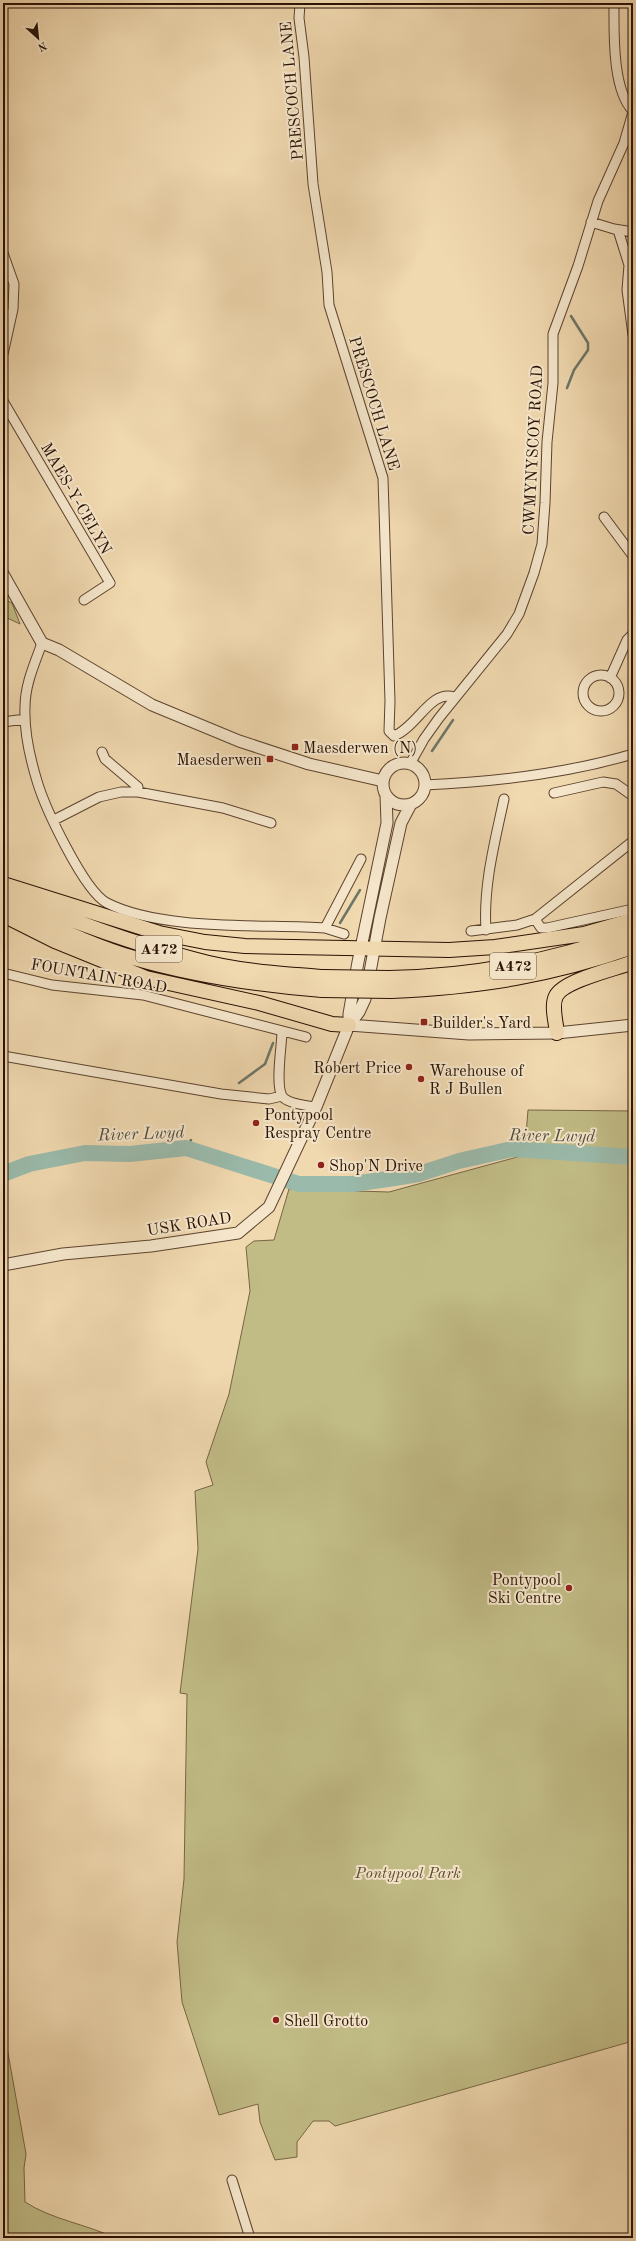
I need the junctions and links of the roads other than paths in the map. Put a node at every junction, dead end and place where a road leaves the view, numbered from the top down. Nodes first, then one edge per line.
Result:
1 (300, 3) edge
2 (614, 3) edge
3 (633, 112) edge
4 (591, 222) junction
5 (632, 229) edge
6 (618, 230) junction
7 (3, 253) edge
8 (633, 335) edge
9 (3, 354) edge
10 (3, 401) edge
11 (604, 517) dead end
12 (633, 556) edge
13 (3, 574) edge
14 (84, 600) dead end
15 (633, 634) edge
16 (42, 643) junction
17 (610, 678) dead end
18 (454, 697) junction
19 (25, 719) junction
20 (3, 722) edge
21 (102, 752) dead end
22 (633, 754) edge
23 (410, 764) junction
24 (384, 781) junction
25 (425, 785) junction
26 (138, 792) junction
27 (554, 793) dead end
28 (386, 794) junction
29 (633, 796) edge
30 (504, 799) dead end
31 (411, 804) junction
32 (54, 820) junction
33 (271, 823) dead end
34 (633, 841) edge
35 (361, 859) dead end
36 (3, 884) edge
37 (3, 892) edge
38 (3, 906) edge
39 (633, 909) edge
40 (3, 914) edge
41 (535, 919) junction
42 (633, 920) edge
43 (325, 928) junction
44 (486, 930) junction
45 (472, 931) dead end
46 (633, 933) edge
47 (344, 934) dead end
48 (367, 947) junction
49 (633, 947) edge
50 (633, 962) edge
51 (3, 973) edge
52 (323, 983) junction
53 (390, 985) junction
54 (349, 1025) junction
55 (633, 1025) edge
56 (282, 1031) junction
57 (557, 1033) junction
58 (306, 1037) dead end
59 (3, 1056) edge
60 (282, 1096) junction
61 (316, 1108) junction
62 (3, 1265) edge
63 (232, 2180) dead end
64 (250, 2238) edge

1 - 18 street, PRESCOCH LANE
2 - 3 street
3 - 4 street, CWMYNYSCOY ROAD
4 - 6 street
4 - 18 street, CWMYNYSCOY ROAD
5 - 6 street
6 - 8 street
7 - 9 street
10 - 14 street, MAES-Y-CELYN
11 - 12 street
13 - 16 street
15 - 17 street
16 - 19 street
16 - 24 street
18 - 23 street, CWMYNYSCOY ROAD
19 - 20 street
19 - 32 street
21 - 26 street
22 - 25 street
23 - 24 street
23 - 25 street
24 - 28 street
25 - 31 street
26 - 32 street
26 - 33 street
27 - 29 street
28 - 31 street
28 - 48 street
30 - 44 street
31 - 48 street
32 - 43 street
34 - 41 street
35 - 43 street
36 - 48 main road
37 - 52 main road, A472
38 - 52 main road, A472
39 - 41 street
40 - 54 main road
41 - 44 street
42 - 48 main road
43 - 47 street
44 - 45 street
46 - 53 main road, A472
48 - 54 street, USK ROAD
49 - 53 main road, A472
50 - 57 main road
51 - 56 street, FOUNTAIN ROAD
52 - 53 main road, A472, bridge
54 - 57 street
54 - 61 street, USK ROAD
55 - 57 street
56 - 58 street, FOUNTAIN ROAD
56 - 60 street
59 - 60 street
60 - 61 street
61 - 62 street, USK ROAD
63 - 64 street

